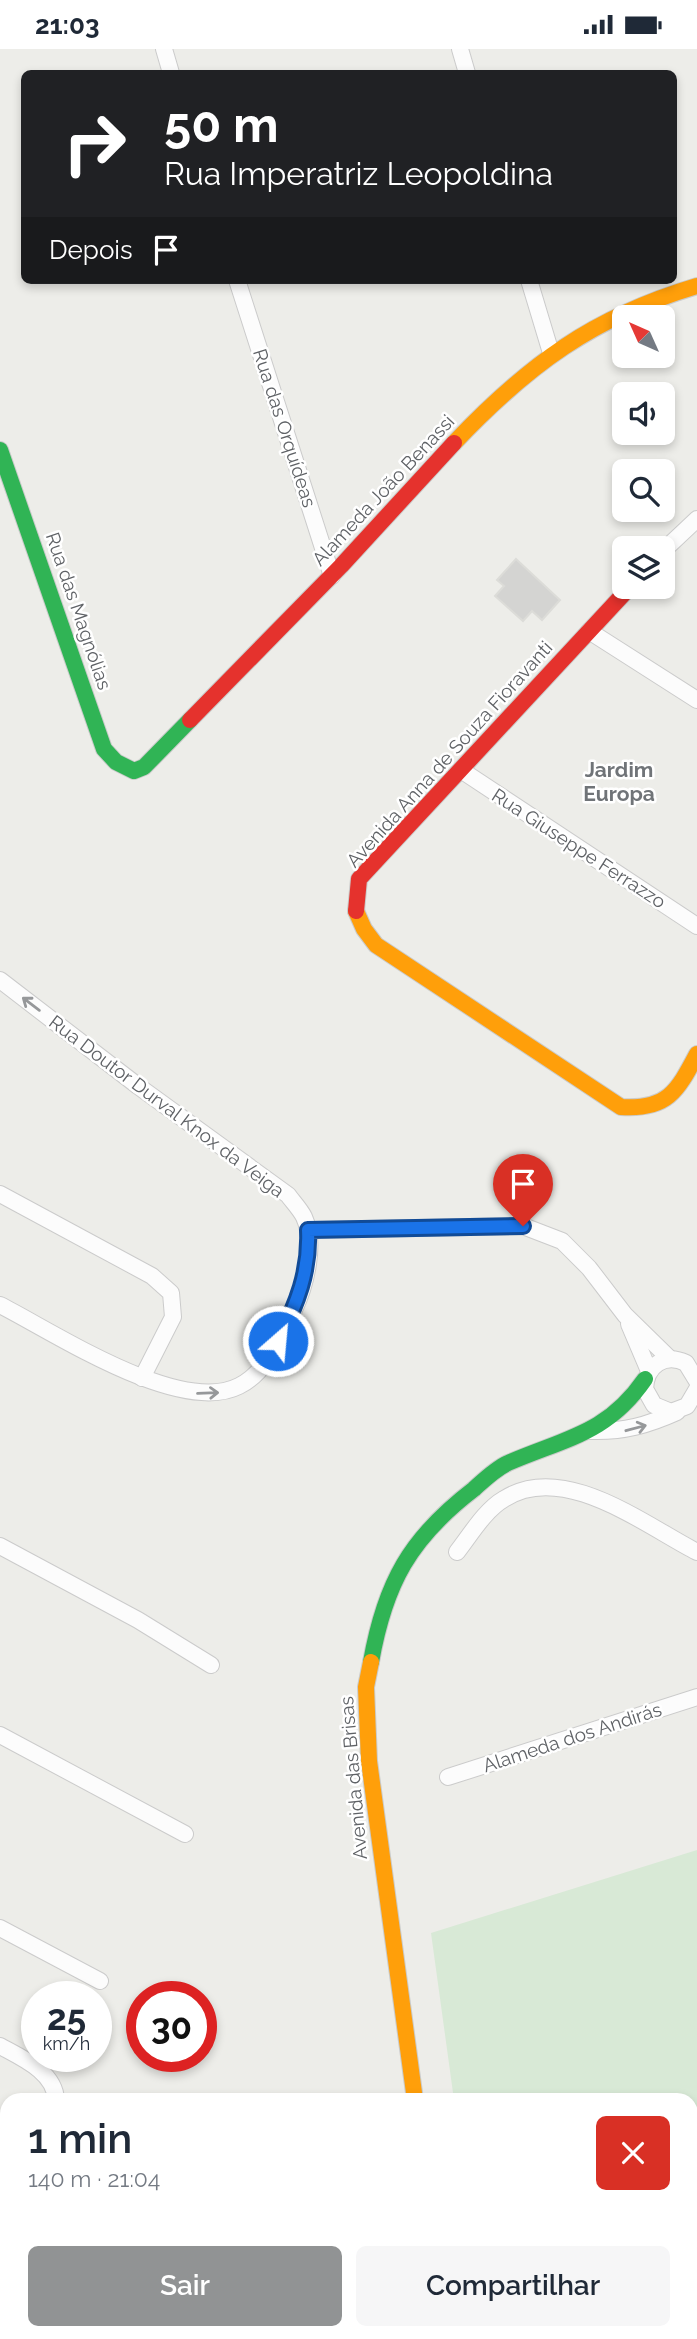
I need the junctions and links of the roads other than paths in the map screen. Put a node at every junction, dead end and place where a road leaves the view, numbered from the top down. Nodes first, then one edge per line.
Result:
1 (163, 49) edge
2 (460, 49) edge
3 (170, 70) edge
4 (466, 70) edge
5 (238, 284) edge
6 (530, 284) edge
7 (697, 286) edge
8 (551, 353) junction
9 (0, 450) edge
10 (697, 519) edge
11 (675, 540) edge
12 (332, 576) junction
13 (619, 599) edge
14 (589, 631) junction
15 (697, 700) edge
16 (134, 771) joint
17 (461, 771) junction
18 (697, 926) edge
19 (0, 980) edge
20 (697, 1054) edge
21 (0, 1194) edge
22 (308, 1230) junction
23 (0, 1305) edge
24 (625, 1315) junction
25 (684, 1360) edge
26 (647, 1375) junction
27 (142, 1378) junction
28 (697, 1381) edge
29 (697, 1391) edge
30 (680, 1410) junction
31 (589, 1431) junction
32 (0, 1546) edge
33 (457, 1552) dead end
34 (697, 1552) edge
35 (211, 1665) dead end
36 (697, 1697) edge
37 (0, 1735) edge
38 (448, 1777) dead end
39 (186, 1834) dead end
40 (0, 1928) edge
41 (100, 1981) dead end
42 (0, 2046) edge
43 (55, 2093) edge
44 (414, 2093) edge

1 - 3 street
2 - 4 street
5 - 12 street, Rua das Orquídeas
6 - 8 street
7 - 8 street, Alameda João Benassi
8 - 12 street, Alameda João Benassi
9 - 16 street, Rua das Magnólias
10 - 11 street
12 - 16 street, Alameda João Benassi
13 - 14 street, Avenida Anna de Souza Fioravanti
14 - 15 street
14 - 17 street, Avenida Anna de Souza Fioravanti
17 - 18 street, Rua Giuseppe Ferrazzo
17 - 20 street, Avenida Anna de Souza Fioravanti
22 -> 19 street, Rua Doutor Durval Knox da Veiga
21 - 27 street
22 - 24 street
27 -> 22 street
23 - 27 street
24 - 25 street
24 - 26 street
25 - 26 street
25 - 28 street
26 - 30 street
26 - 31 street, Avenida das Brisas
29 - 30 street
31 -> 30 street, Avenida das Brisas
31 - 44 street, Avenida das Brisas
32 - 35 street
33 - 34 street
36 - 38 street, Alameda dos Andirás
37 - 39 street
40 - 41 street
42 - 43 street

